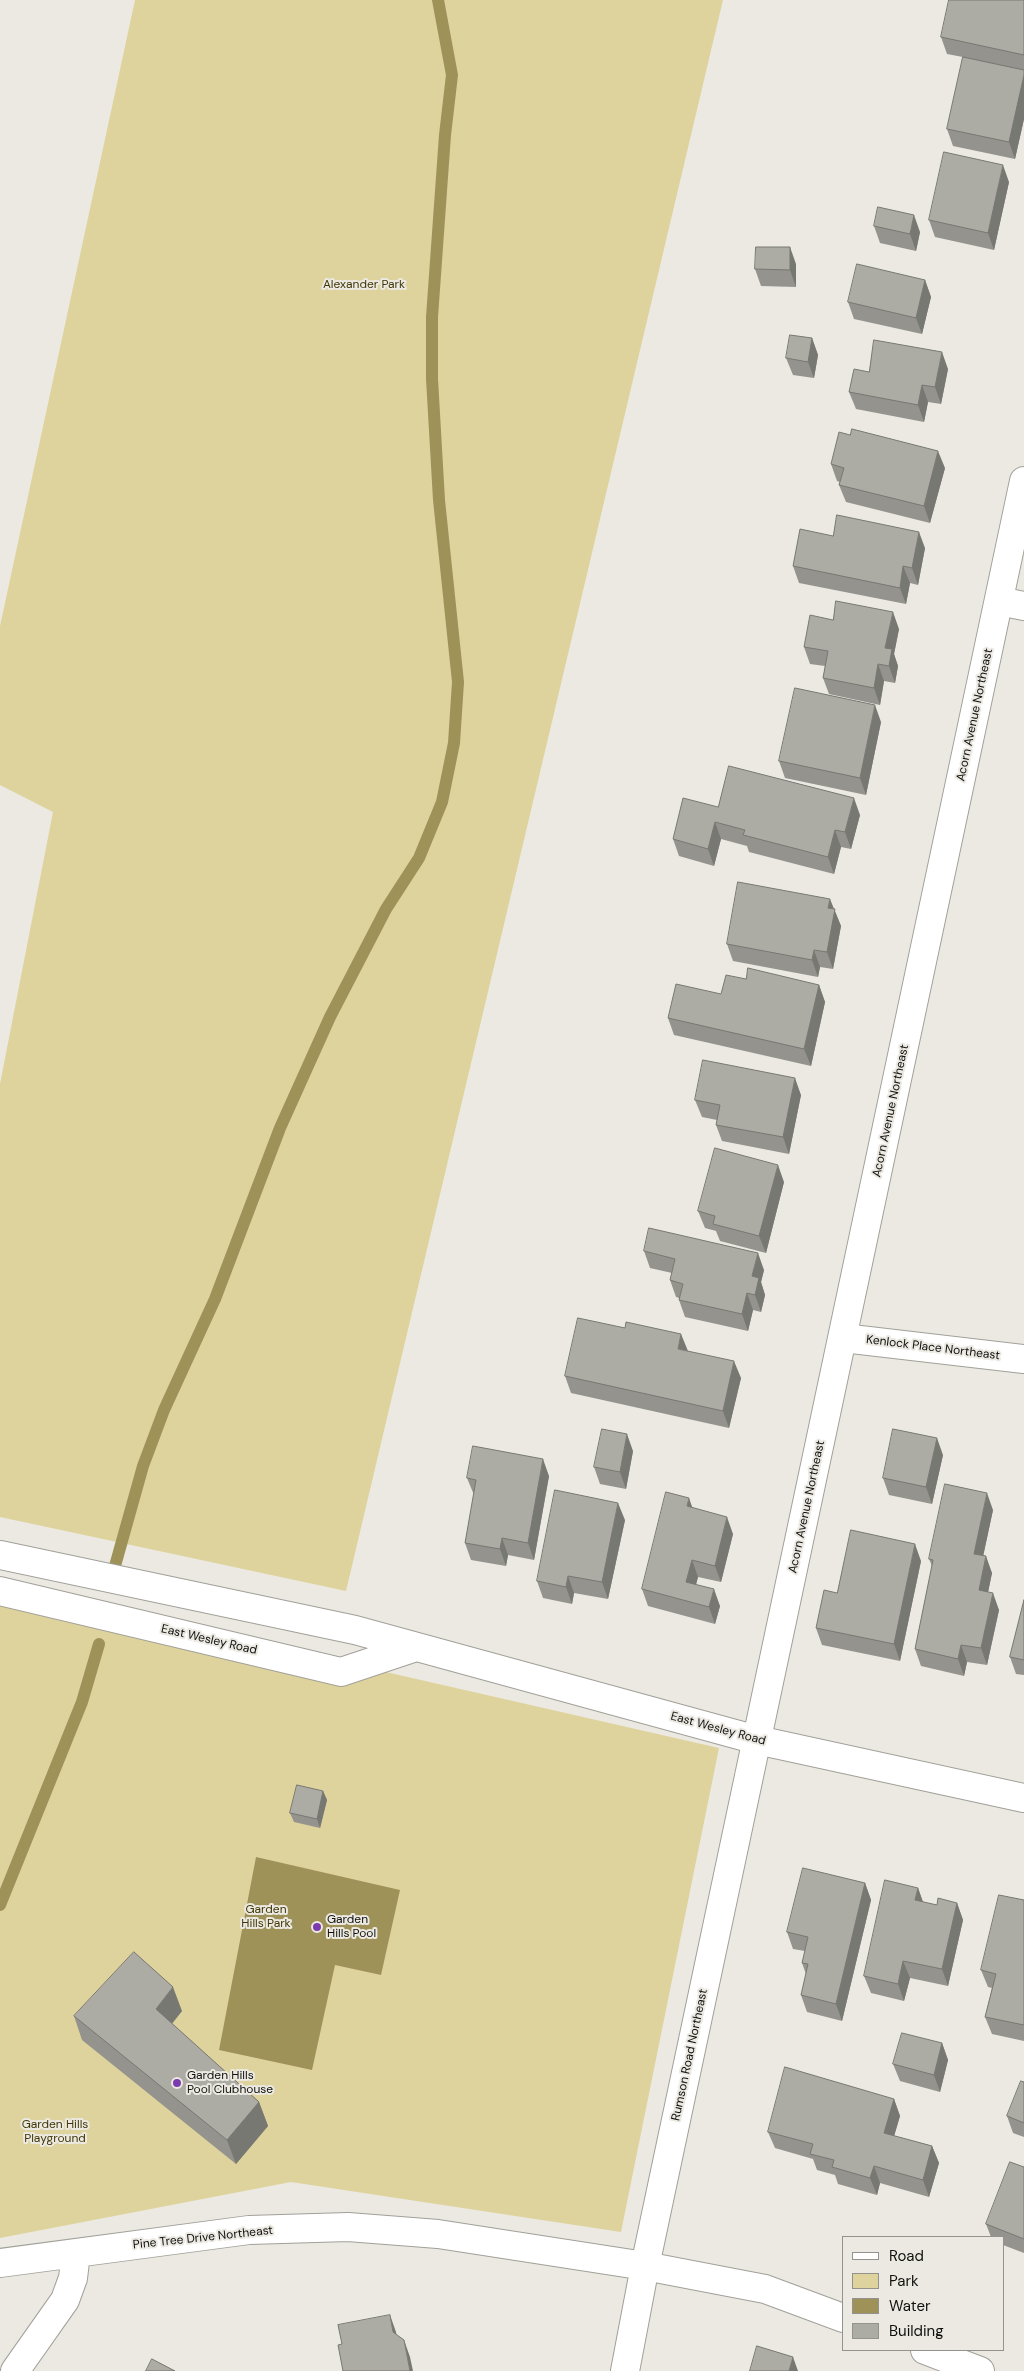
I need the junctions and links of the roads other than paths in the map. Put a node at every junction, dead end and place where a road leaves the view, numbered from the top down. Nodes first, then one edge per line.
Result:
1 (1024, 482) edge
2 (1011, 604) edge
3 (843, 1338) junction
4 (1024, 1359) edge
5 (0, 1555) edge
6 (0, 1591) edge
7 (416, 1647) junction
8 (757, 1740) junction
9 (1024, 1798) edge
10 (76, 2253) junction
11 (0, 2263) edge
12 (645, 2266) junction
13 (842, 2318) edge
14 (928, 2351) edge
15 (14, 2371) edge
16 (625, 2371) edge
17 (980, 2371) edge

1 - 2 street, Acorn Avenue Northeast
2 - 3 street, Acorn Avenue Northeast
3 - 4 street, Kenlock Place Northeast
3 - 8 street, Acorn Avenue Northeast
5 - 7 street, East Wesley Road
6 - 7 street, East Wesley Road
7 - 8 street, East Wesley Road
8 - 9 street, East Wesley Road
8 - 12 street, Rumson Road Northeast
10 - 11 street, Pine Tree Drive Northeast
10 - 12 street, Pine Tree Drive Northeast
10 - 15 street
12 - 13 street, Pine Tree Drive Northeast
12 - 16 street, Rumson Road Northeast
14 - 17 street

